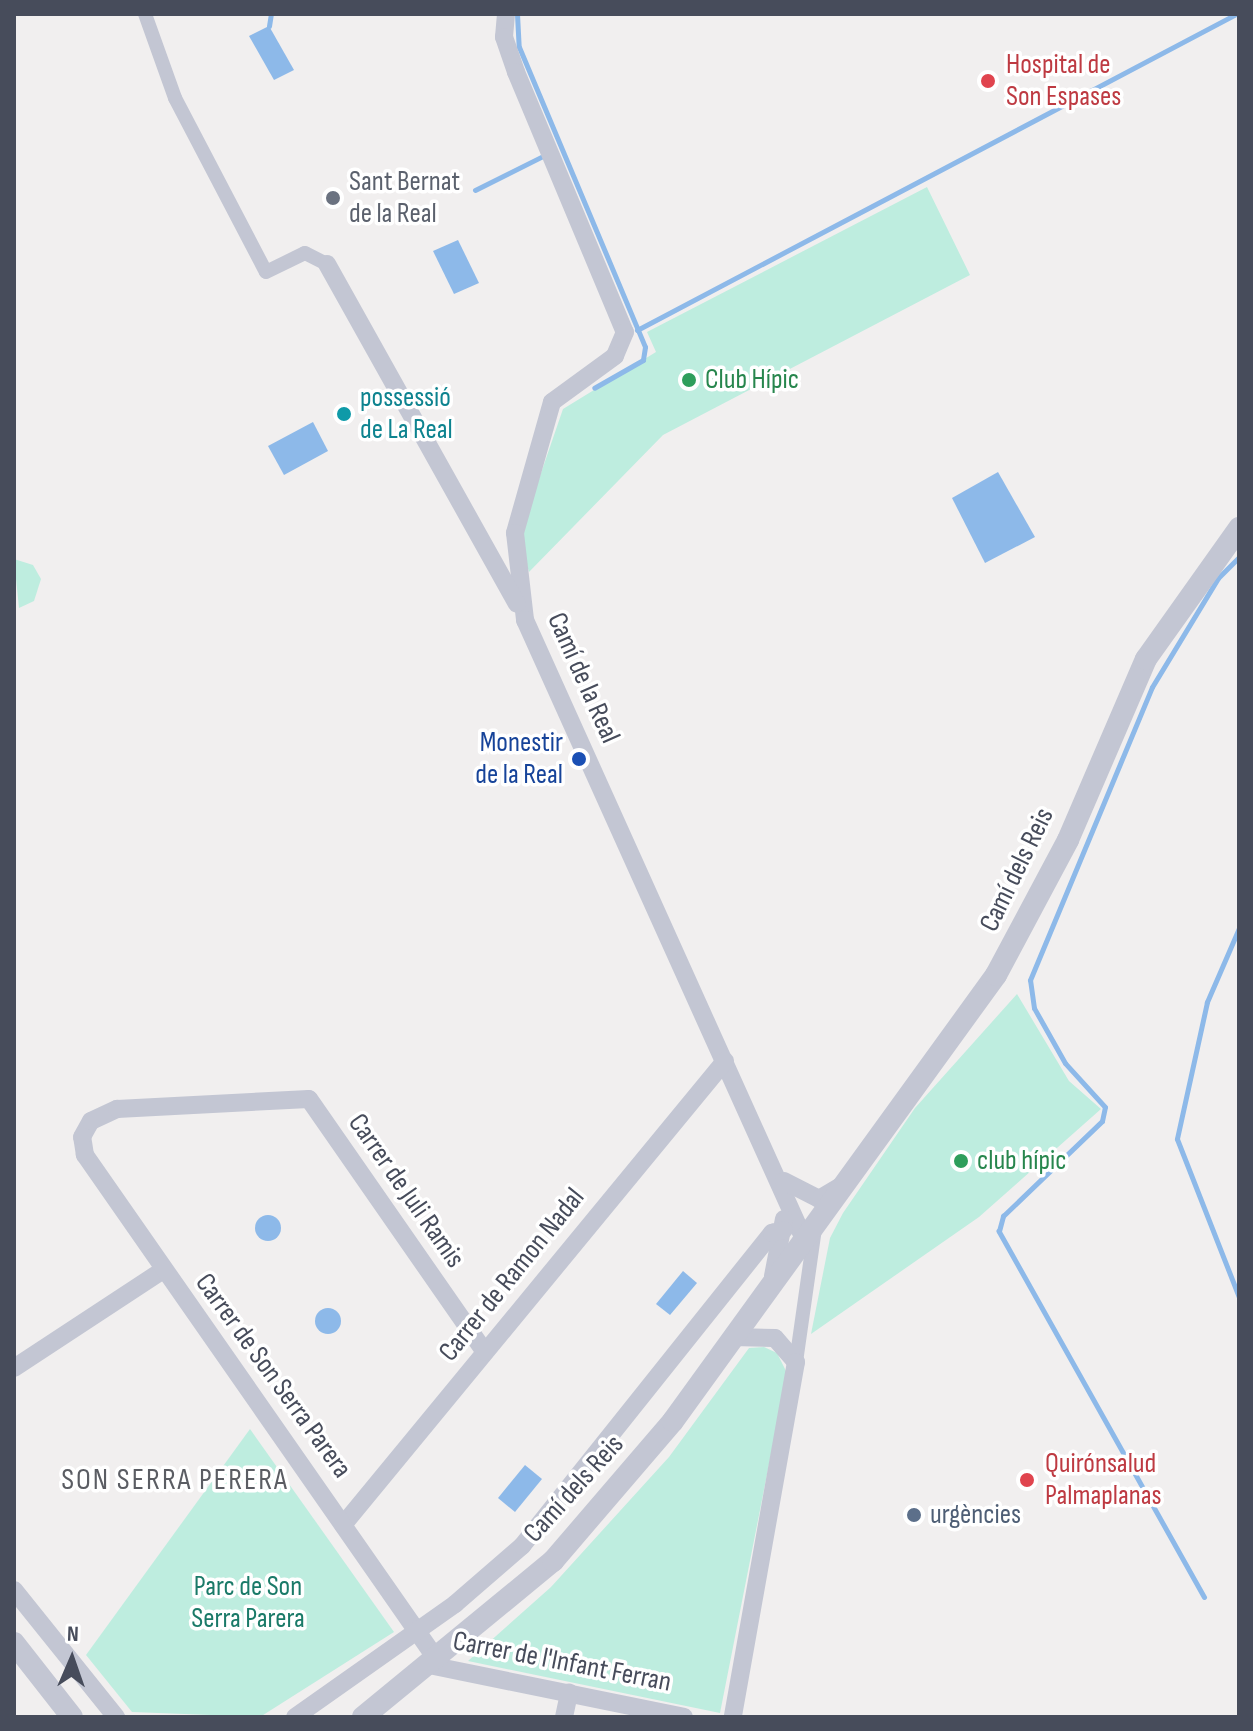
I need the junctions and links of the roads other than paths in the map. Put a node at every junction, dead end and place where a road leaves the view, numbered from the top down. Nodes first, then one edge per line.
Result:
1 (145, 14) edge
2 (506, 14) edge
3 (327, 264) joint
4 (1239, 528) edge
5 (525, 620) junction
6 (725, 1061) junction
7 (309, 1099) joint
8 (779, 1177) junction
9 (845, 1183) junction
10 (801, 1230) junction
11 (163, 1270) junction
12 (732, 1337) junction
13 (485, 1352) junction
14 (796, 1362) junction
15 (14, 1368) edge
16 (343, 1525) junction
17 (14, 1590) edge
18 (417, 1633) junction
19 (14, 1643) edge
20 (433, 1663) junction
21 (569, 1693) junction
22 (72, 1717) edge
23 (116, 1717) edge
24 (295, 1717) edge
25 (363, 1717) edge
26 (564, 1717) edge
27 (684, 1717) edge
28 (733, 1717) edge

1 - 3 street
2 - 5 street, Camí de la Real
3 - 5 street
4 - 9 street, Camí dels Reis
5 - 6 street, Camí de la Real
6 - 8 street, Camí de la Real
6 - 13 street, Carrer de Ramon Nadal
7 - 11 street, Carrer de Son Serra Parera
7 - 13 street, Carrer de Juli Ramis
8 - 9 street
8 - 10 street, Camí de la Real
9 - 10 street, Camí dels Reis
10 - 12 street, Camí dels Reis
10 - 14 street, Camí dels Reis
10 - 18 street
11 - 15 street
11 - 16 street, Carrer de Son Serra Parera
12 - 14 street
12 - 20 street, Camí dels Reis
13 - 16 street, Carrer de Ramon Nadal
14 - 28 street, Camí dels Reis
16 - 18 street, Carrer de Son Serra Parera
17 - 23 street
18 - 20 street, Carrer de Son Serra Parera
18 - 24 street
19 - 22 street
20 - 21 street, Carrer de l'Infant Ferran
20 - 25 street, Carrer de l'Infant Ferran
21 - 26 street
21 - 27 street, Carrer de l'Infant Ferran

